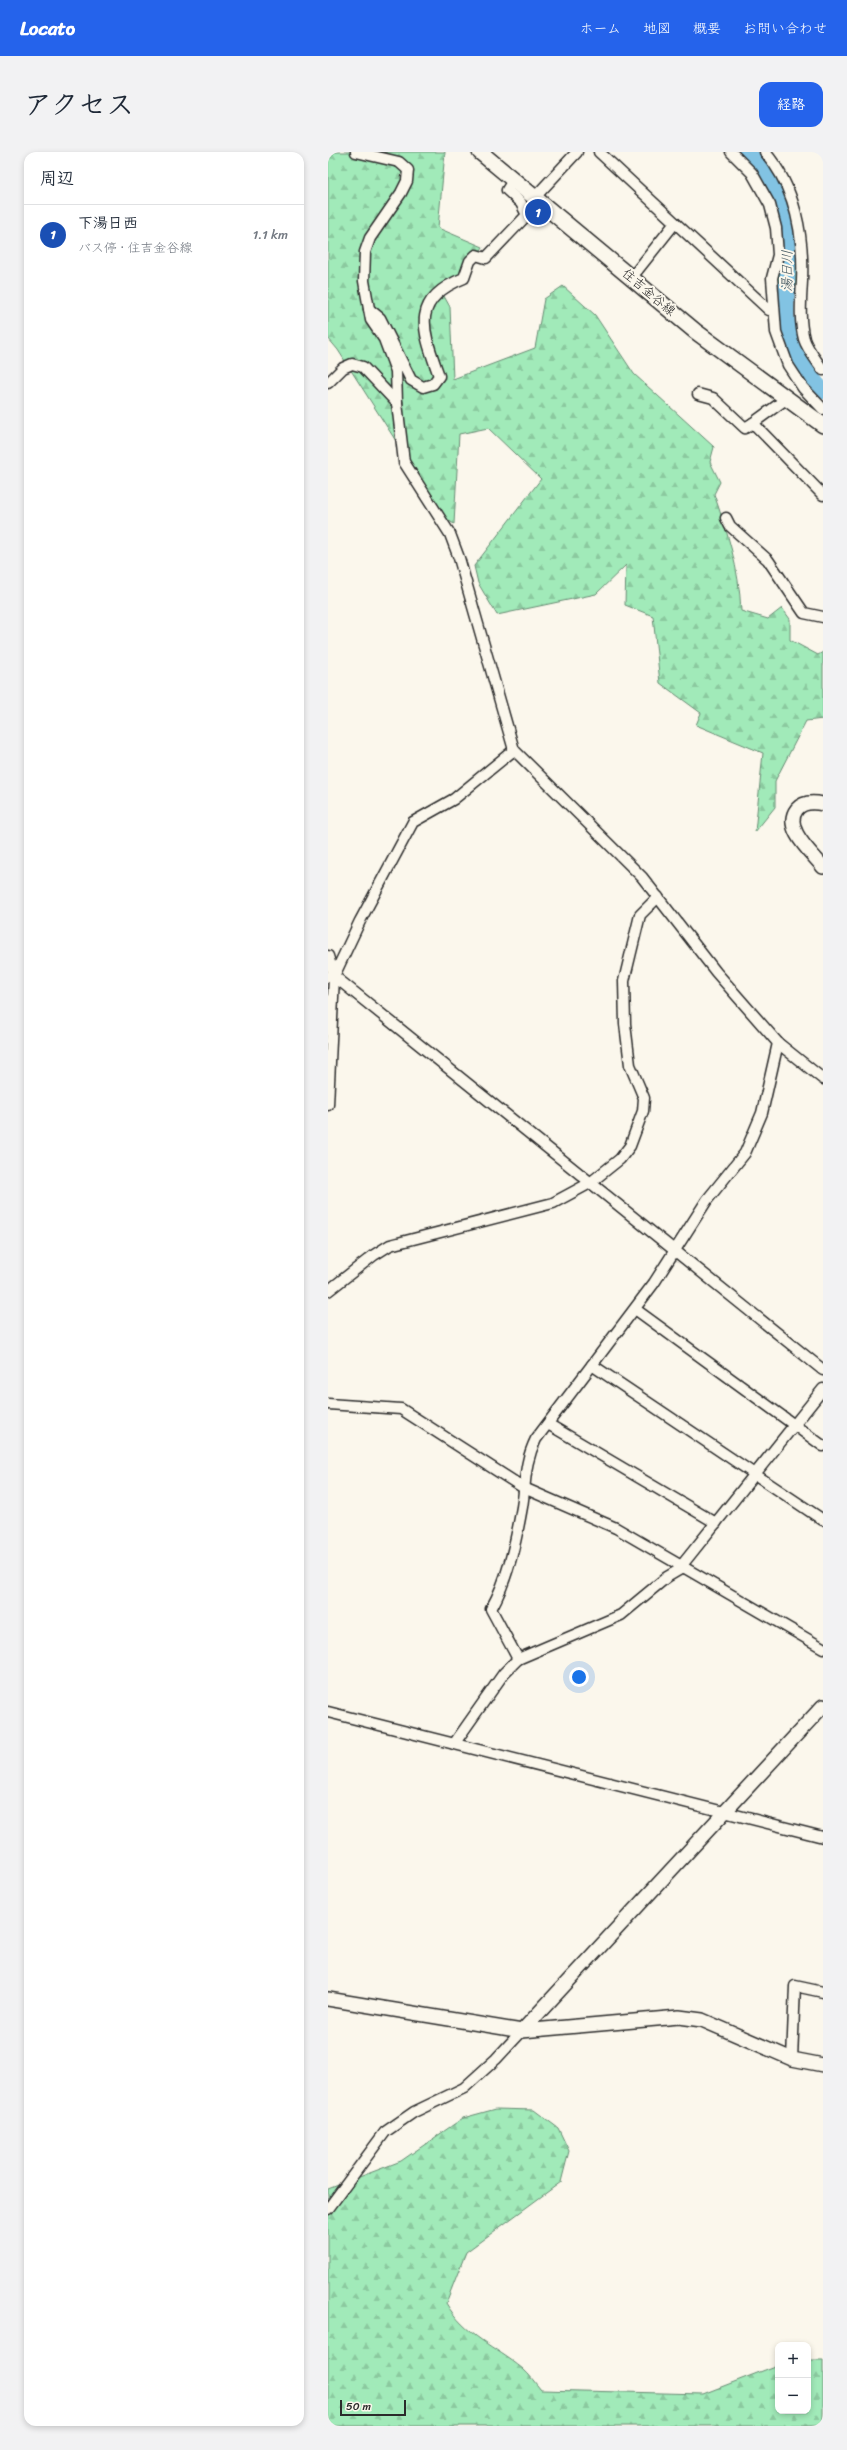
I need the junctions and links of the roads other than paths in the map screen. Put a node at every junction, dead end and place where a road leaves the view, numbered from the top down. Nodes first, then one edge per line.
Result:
1 (356, 152) edge
2 (480, 152) edge
3 (577, 152) edge
4 (599, 152) edge
5 (731, 152) edge
6 (765, 152) edge
7 (514, 179) junction
8 (535, 197) junction
9 (675, 223) junction
10 (632, 277) junction
11 (369, 309) junction
12 (769, 310) dead end
13 (823, 370) edge
14 (328, 382) edge
15 (698, 394) dead end
16 (786, 399) junction
17 (397, 403) junction
18 (823, 409) edge
19 (753, 423) junction
20 (823, 425) edge
21 (823, 494) edge
22 (726, 518) dead end
23 (823, 617) edge
24 (514, 750) junction
25 (823, 804) edge
26 (823, 867) edge
27 (658, 897) junction
28 (328, 956) edge
29 (331, 977) edge
30 (778, 1043) junction
31 (329, 1058) edge
32 (823, 1079) edge
33 (328, 1105) edge
34 (590, 1183) junction
35 (674, 1251) junction
36 (328, 1292) edge
37 (635, 1309) junction
38 (592, 1365) junction
39 (823, 1370) edge
40 (823, 1389) edge
41 (328, 1404) edge
42 (548, 1424) junction
43 (794, 1425) junction
44 (823, 1446) edge
45 (755, 1474) junction
46 (524, 1488) junction
47 (823, 1520) edge
48 (716, 1523) junction
49 (683, 1566) junction
50 (823, 1648) edge
51 (518, 1660) junction
52 (823, 1706) edge
53 (328, 1712) edge
54 (454, 1744) junction
55 (725, 1812) junction
56 (823, 1837) edge
57 (823, 1992) edge
58 (328, 1999) edge
59 (522, 2031) junction
60 (792, 2059) junction
61 (823, 2065) edge
62 (328, 2209) edge

1 - 11 street
2 - 7 main road, 住吉金谷線
3 - 8 street
4 - 9 street
5 - 18 street
6 - 13 street
7 - 8 main road, 住吉金谷線
7 - 11 street
8 - 10 main road, 住吉金谷線
9 - 10 street
9 - 12 street
10 - 16 main road, 住吉金谷線
11 - 17 street
14 - 17 street
15 - 19 street
16 - 19 street
16 - 20 main road, 住吉金谷線
17 - 24 street
19 - 21 street
22 - 23 street
24 - 27 street
24 - 29 street
25 - 26 street
27 - 30 street
27 - 34 street
28 - 29 street
29 - 31 street
29 - 34 street
30 - 32 street
30 - 35 street
31 - 33 street
34 - 35 street
34 - 36 street
35 - 37 street
35 - 39 street
37 - 38 street
37 - 43 street
38 - 42 street
38 - 45 street
40 - 43 street
41 - 46 street
42 - 46 street
42 - 48 street
43 - 44 street
43 - 45 street
45 - 47 street
45 - 48 street
46 - 49 street
46 - 51 street
48 - 49 street
49 - 50 street
49 - 51 street
51 - 54 street
52 - 55 street
53 - 54 street
54 - 55 street
55 - 56 street
55 - 59 street
57 - 60 street
58 - 59 street
59 - 60 street
59 - 62 street
60 - 61 street

